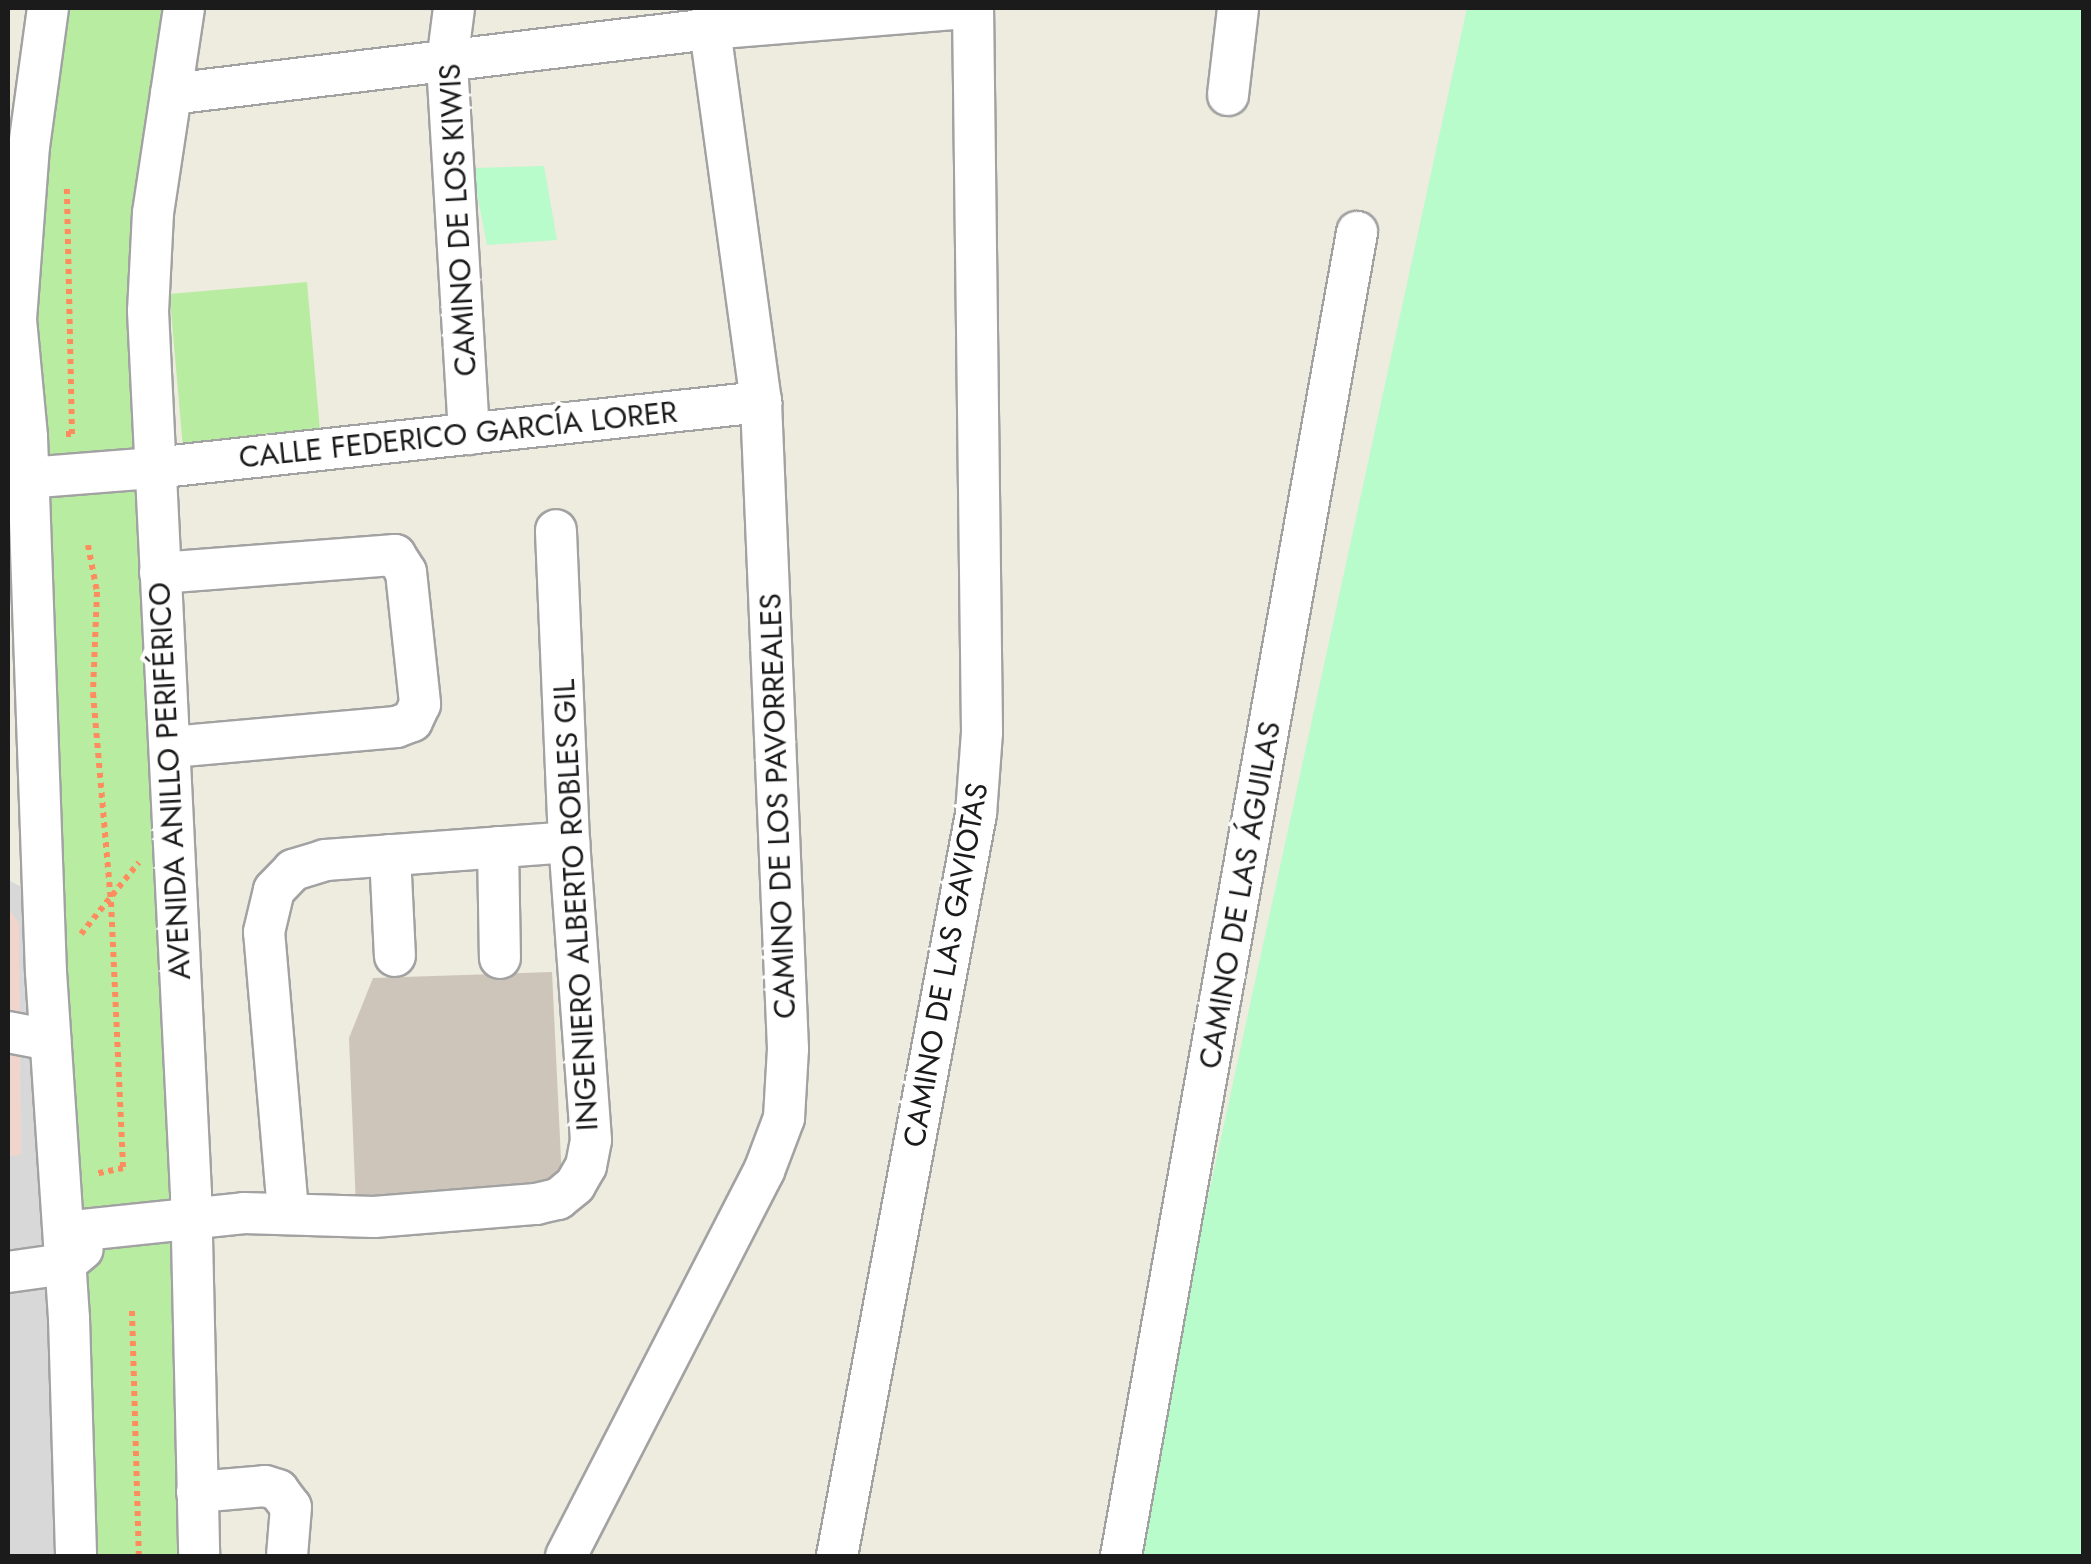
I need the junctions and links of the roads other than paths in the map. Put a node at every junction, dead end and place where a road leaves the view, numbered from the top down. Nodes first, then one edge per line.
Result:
1 (48, 8) edge
2 (184, 8) edge
3 (454, 8) edge
4 (964, 8) edge
5 (972, 8) edge
6 (1238, 8) edge
7 (712, 18) edge
8 (447, 63) junction
9 (170, 94) junction
10 (1228, 95) dead end
11 (18, 143) edge
12 (1357, 232) dead end
13 (762, 402) junction
14 (469, 434) junction
15 (154, 467) junction
16 (23, 470) edge
17 (556, 530) dead end
18 (160, 573) junction
19 (21, 663) edge
20 (172, 746) junction
21 (23, 791) edge
22 (569, 842) junction
23 (498, 847) junction
24 (390, 856) junction
25 (8, 871) edge
26 (44, 896) junction
27 (395, 956) dead end
28 (500, 958) dead end
29 (8, 1032) edge
30 (50, 1040) junction
31 (191, 1206) junction
32 (288, 1211) junction
33 (63, 1219) junction
34 (191, 1259) junction
35 (8, 1272) edge
36 (197, 1492) junction
37 (76, 1556) edge
38 (199, 1556) edge
39 (287, 1556) edge
40 (566, 1556) edge
41 (838, 1556) edge
42 (1120, 1556) edge

1 - 11 street
2 - 9 street, AVENIDA ANILLO PERIFÉRICO
3 - 8 street, CAMINO DE LOS KIWIS
4 - 7 street
5 - 41 street, CAMINO DE LAS GAVIOTAS
6 - 10 street
7 - 8 street
7 - 13 street, CAMINO DE LOS PAVORREALES
8 - 9 street
8 - 14 street, CAMINO DE LOS KIWIS
9 - 15 street, AVENIDA ANILLO PERIFÉRICO
11 - 16 street
12 - 42 street, CAMINO DE LAS ÁGUILAS
13 - 14 street, CALLE FEDERICO GARCÍA LORER
13 - 40 street, CAMINO DE LOS PAVORREALES
14 - 15 street, CALLE FEDERICO GARCÍA LORER
15 - 16 street, CALLE FEDERICO GARCÍA LORER
15 - 18 street, AVENIDA ANILLO PERIFÉRICO
16 - 19 street
17 - 22 street, INGENIERO ALBERTO ROBLES GIL
18 - 20 street, AVENIDA ANILLO PERIFÉRICO
18 - 20 street
19 - 21 street
20 - 31 street, AVENIDA ANILLO PERIFÉRICO
21 - 26 street
22 - 23 street
22 - 32 street, INGENIERO ALBERTO ROBLES GIL
23 - 24 street
23 - 28 street
24 - 27 street
24 - 32 street
25 - 26 street
26 - 30 street
29 - 30 street
30 - 33 street
31 - 32 street, INGENIERO ALBERTO ROBLES GIL
31 - 33 street, INGENIERO ALBERTO ROBLES GIL
31 - 34 street, AVENIDA ANILLO PERIFÉRICO
33 - 34 street
33 - 35 street, INGENIERO ALBERTO ROBLES GIL
33 - 37 street
34 - 36 street, AVENIDA ANILLO PERIFÉRICO
36 - 38 street, AVENIDA ANILLO PERIFÉRICO
36 - 39 street

